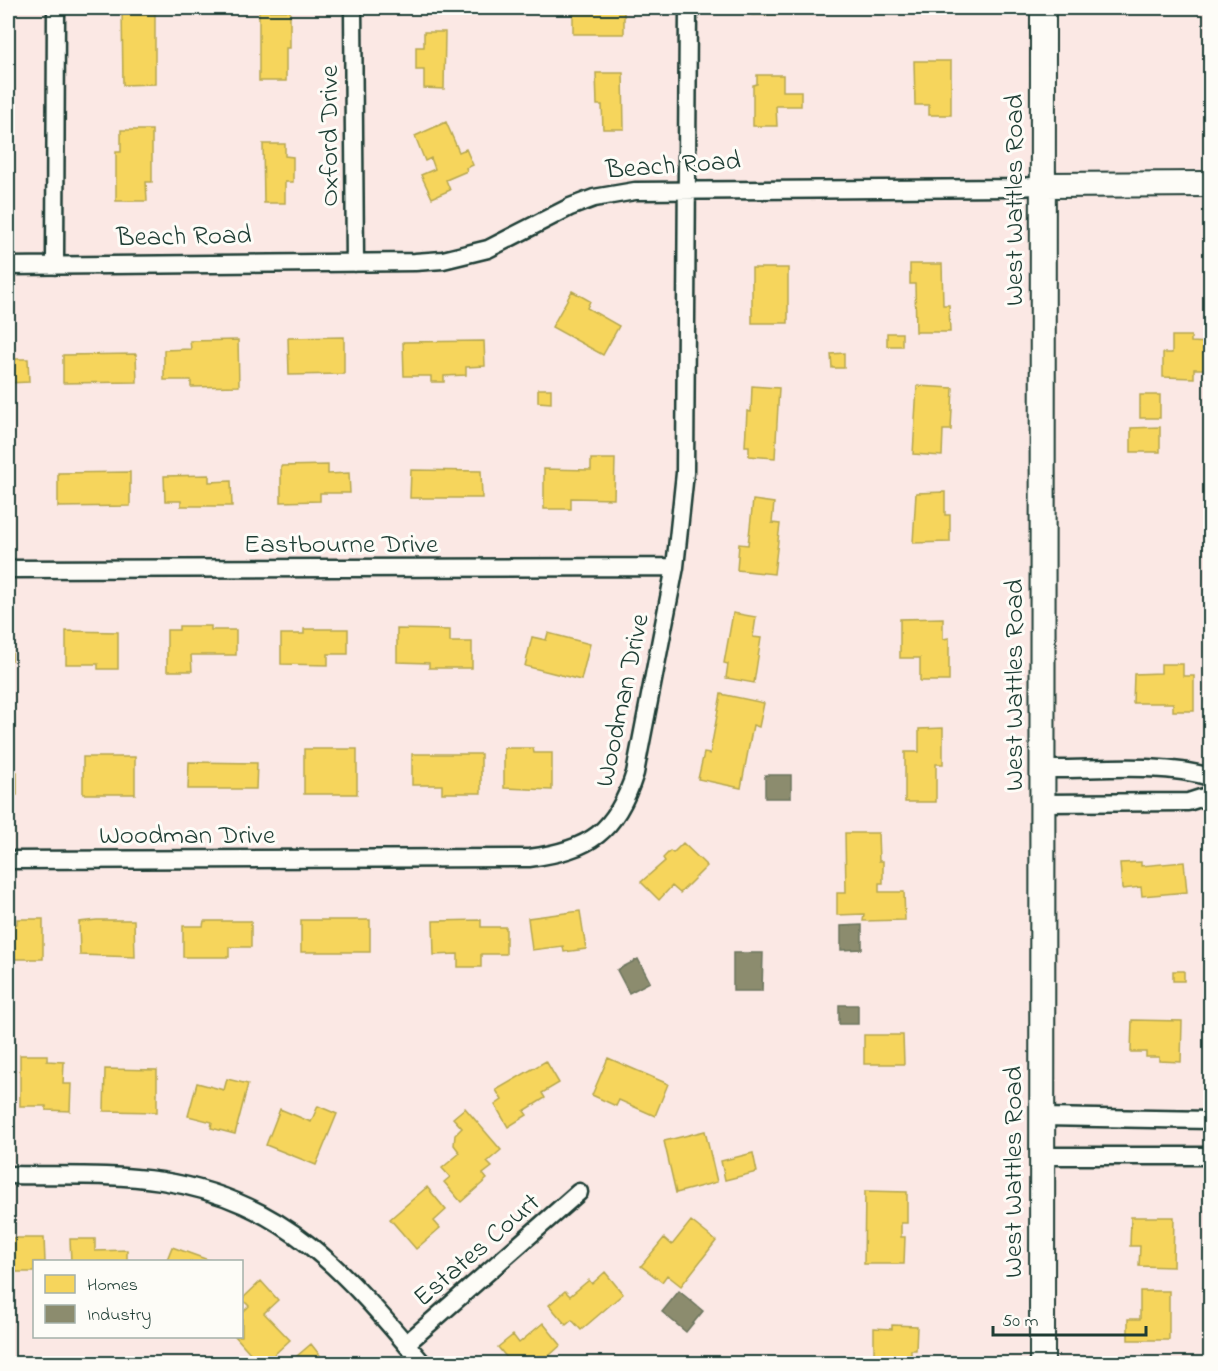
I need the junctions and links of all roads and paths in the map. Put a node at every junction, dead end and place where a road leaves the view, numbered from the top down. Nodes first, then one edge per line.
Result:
1 (56, 8) edge
2 (353, 8) edge
3 (688, 8) edge
4 (1043, 8) edge
5 (1210, 184) edge
6 (1044, 185) junction
7 (688, 189) junction
8 (355, 263) junction
9 (8, 266) edge
10 (55, 266) junction
11 (675, 567) junction
12 (8, 569) edge
13 (1043, 769) junction
14 (1210, 777) edge
15 (1210, 795) edge
16 (1042, 803) junction
17 (8, 860) edge
18 (1042, 1117) junction
19 (1210, 1120) edge
20 (1042, 1156) junction
21 (1210, 1156) edge
22 (8, 1175) edge
23 (579, 1192) dead end
24 (406, 1344) junction
25 (423, 1364) edge
26 (1042, 1364) edge

1 - 10 street
2 - 8 street, Oxford Drive
3 - 7 street, Woodman Drive
4 - 6 street, West Wattles Road
5 - 6 street, Beach Road
6 - 7 street, Beach Road
6 - 13 street, West Wattles Road
7 - 8 street, Beach Road
7 - 11 street, Woodman Drive
8 - 10 street, Beach Road
9 - 10 street, Beach Road
11 - 12 street, Eastbourne Drive
11 - 17 street, Woodman Drive
13 - 14 street
13 - 16 street, West Wattles Road
15 - 16 street
16 - 18 street, West Wattles Road
18 - 19 street
18 - 20 street, West Wattles Road
20 - 21 street
20 - 26 street, West Wattles Road
22 - 24 street
23 - 24 street, Estates Court
24 - 25 street

